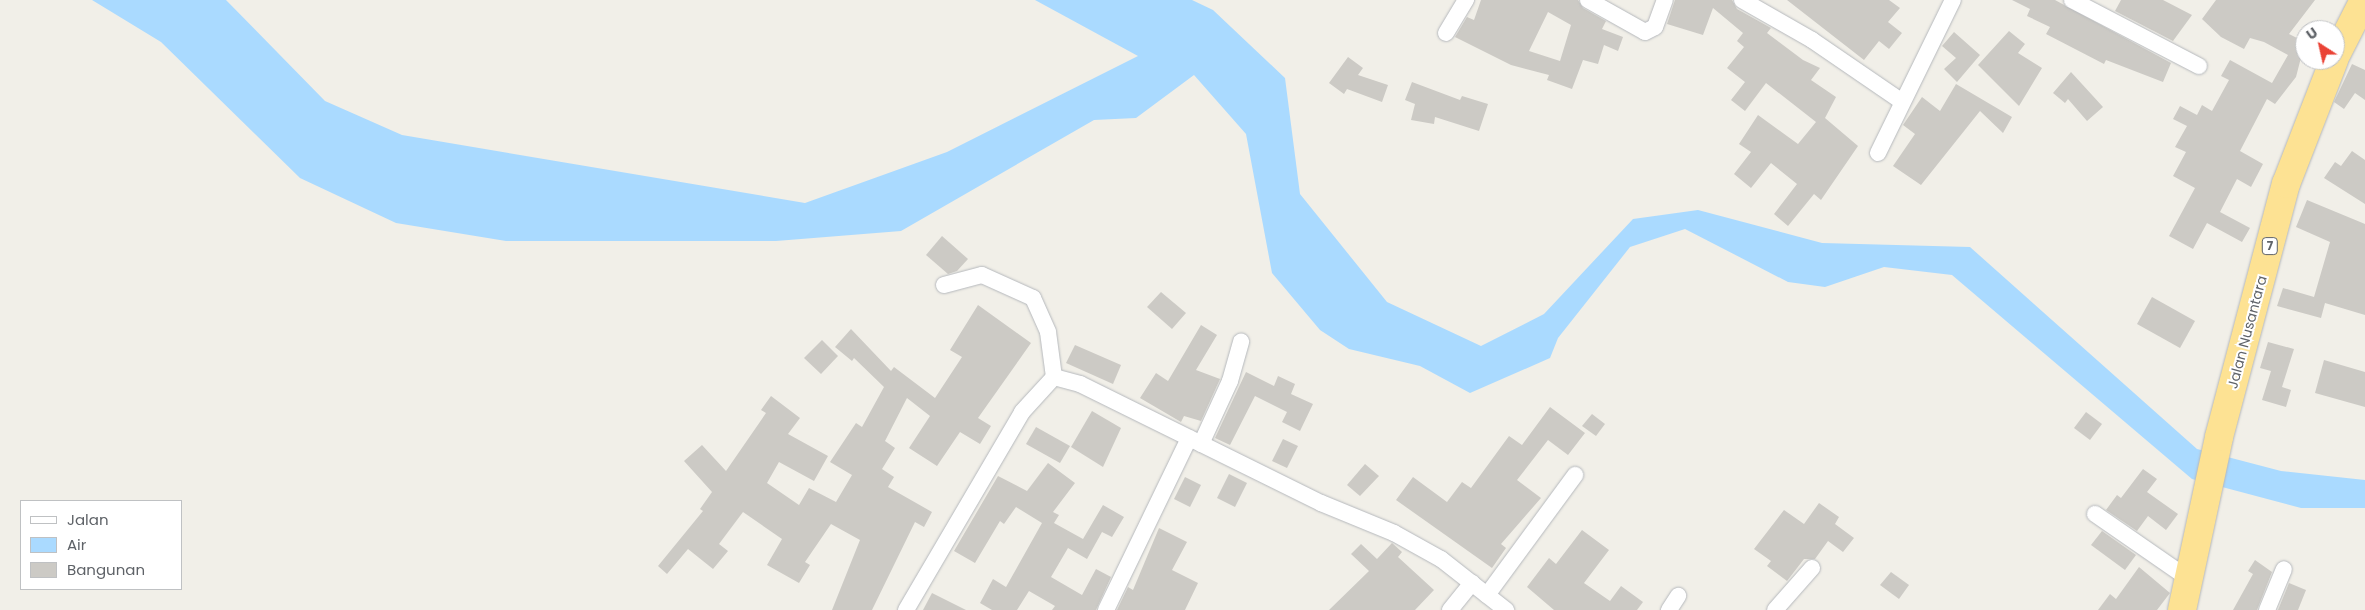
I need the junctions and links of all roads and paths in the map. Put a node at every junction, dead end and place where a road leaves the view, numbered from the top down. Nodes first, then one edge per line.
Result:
1 (1466, 0) edge
2 (1588, 0) edge
3 (1665, 0) edge
4 (1742, 0) edge
5 (1954, 0) edge
6 (2072, 0) edge
7 (2364, 0) edge
8 (1446, 33) dead end
9 (2345, 37) edge
10 (2199, 66) dead end
11 (2330, 70) edge
12 (1901, 102) junction
13 (1878, 153) dead end
14 (944, 285) dead end
15 (1241, 342) dead end
16 (1054, 377) junction
17 (1195, 441) junction
18 (1575, 476) dead end
19 (2095, 514) dead end
20 (1812, 568) dead end
21 (2284, 569) dead end
22 (2189, 578) junction
23 (1472, 584) junction
24 (1487, 595) junction
25 (1678, 596) dead end
26 (906, 610) edge
27 (1106, 610) edge
28 (1450, 610) edge
29 (1506, 610) edge
30 (1669, 610) edge
31 (1775, 610) edge
32 (2182, 610) edge
33 (2267, 610) edge

1 - 8 street
2 - 3 street
4 - 12 street
5 - 12 street
6 - 10 street
7 - 9 highway, Jalan Nusantara / 7
11 - 22 highway, Jalan Nusantara / 7
12 - 13 street
14 - 16 street
15 - 17 street
16 - 17 street
16 - 26 street
17 - 23 street
17 - 27 street
18 - 24 street
19 - 22 street
20 - 31 street
21 - 33 street
22 - 32 highway, Jalan Nusantara / 7
23 - 24 street
23 - 28 street
24 - 29 street
25 - 30 street

